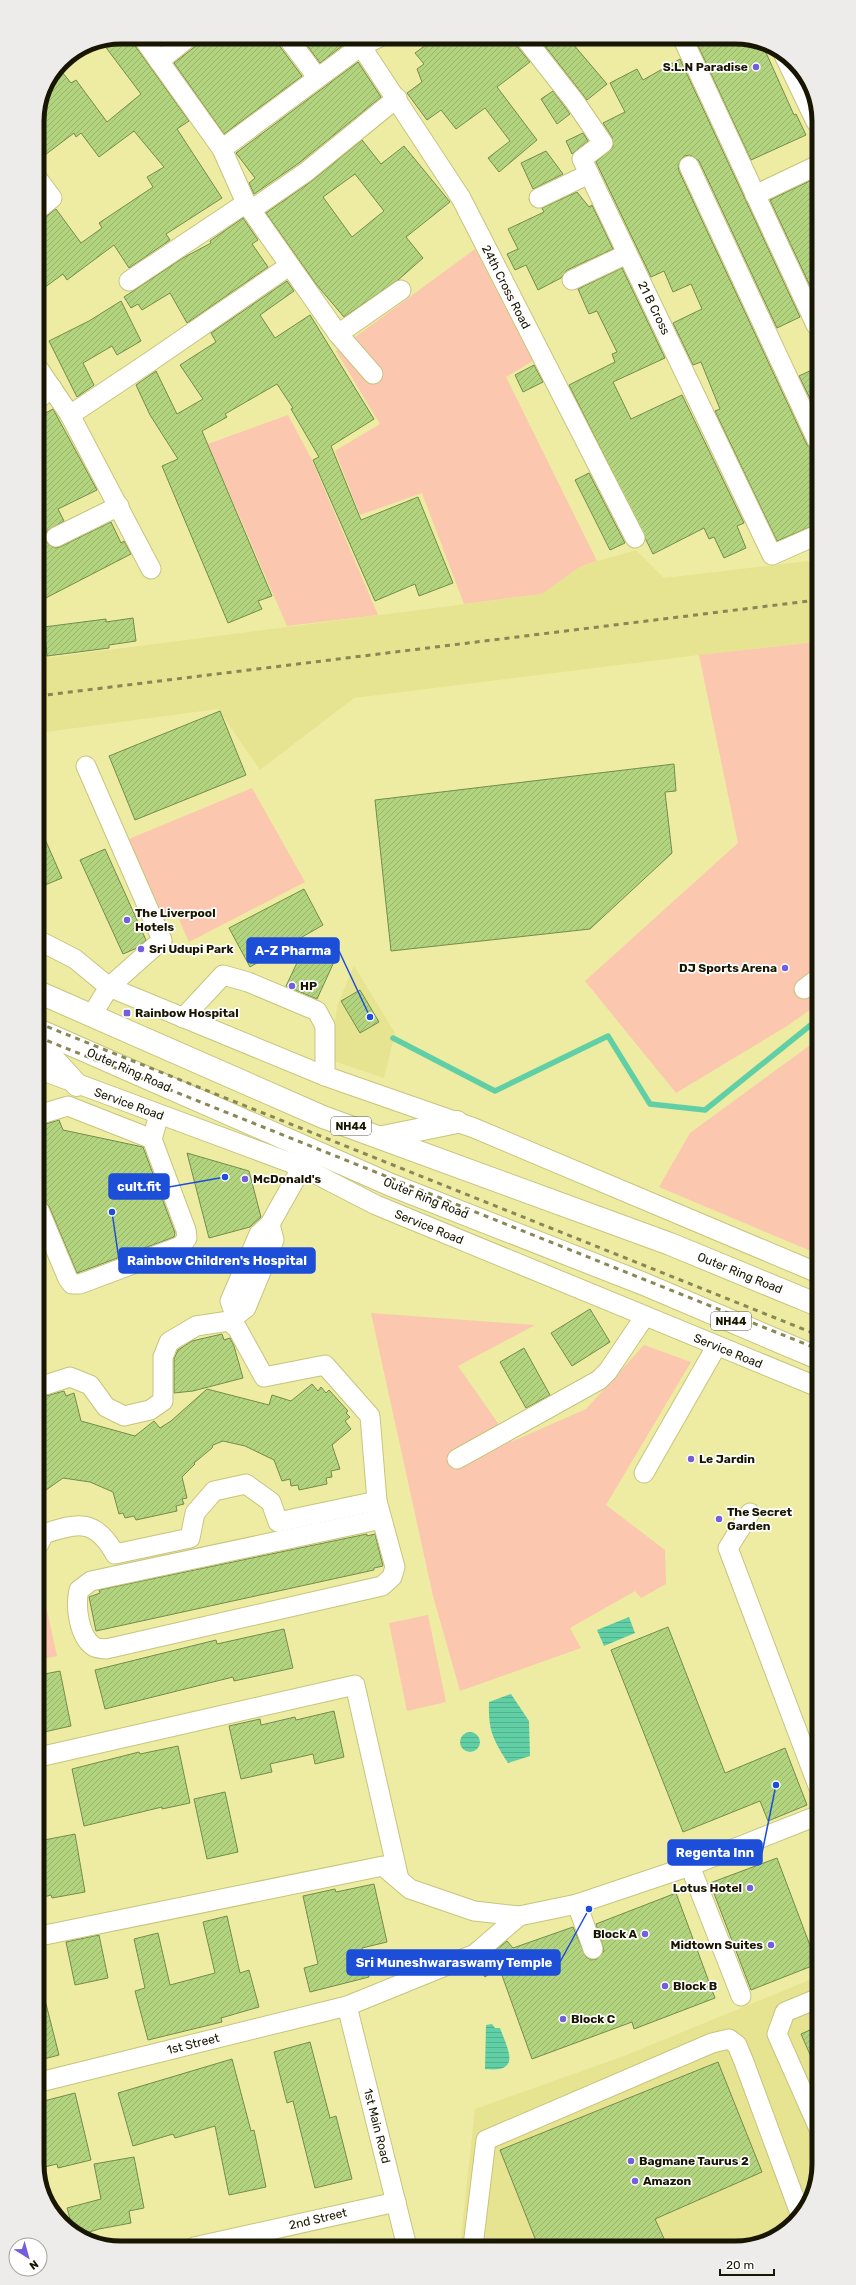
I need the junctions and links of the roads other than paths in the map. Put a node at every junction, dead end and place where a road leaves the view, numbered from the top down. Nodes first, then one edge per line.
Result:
1 (147, 44) edge
2 (180, 44) edge
3 (292, 44) edge
4 (365, 44) edge
5 (529, 44) edge
6 (685, 44) edge
7 (361, 46) junction
8 (159, 61) junction
9 (793, 70) edge
10 (317, 77) junction
11 (397, 98) junction
12 (811, 110) edge
13 (222, 149) junction
14 (689, 166) dead end
15 (812, 168) edge
16 (589, 174) junction
17 (44, 187) edge
18 (755, 195) junction
19 (539, 198) dead end
20 (44, 204) edge
21 (249, 207) junction
22 (628, 254) junction
23 (289, 266) junction
24 (572, 280) dead end
25 (128, 281) dead end
26 (401, 290) dead end
27 (812, 316) edge
28 (338, 334) junction
29 (373, 374) dead end
30 (45, 393) edge
31 (70, 414) junction
32 (812, 429) edge
33 (119, 506) junction
34 (56, 537) dead end
35 (812, 537) edge
36 (635, 538) dead end
37 (151, 569) dead end
38 (86, 766) dead end
39 (44, 943) edge
40 (109, 987) junction
41 (44, 994) edge
42 (92, 1014) junction
43 (182, 1018) junction
44 (44, 1033) edge
45 (44, 1048) edge
46 (44, 1071) edge
47 (325, 1076) junction
48 (77, 1084) junction
49 (68, 1106) junction
50 (44, 1113) edge
51 (159, 1115) junction
52 (458, 1122) junction
53 (383, 1137) junction
54 (152, 1139) junction
55 (302, 1167) junction
56 (44, 1222) edge
57 (812, 1270) edge
58 (812, 1303) edge
59 (645, 1316) junction
60 (232, 1318) junction
61 (716, 1346) junction
62 (812, 1355) edge
63 (44, 1385) edge
64 (812, 1385) edge
65 (457, 1458) dead end
66 (644, 1473) dead end
67 (377, 1501) junction
68 (750, 1513) dead end
69 (382, 1519) junction
70 (44, 1534) edge
71 (152, 1546) junction
72 (158, 1567) junction
73 (44, 1755) edge
74 (812, 1770) edge
75 (812, 1817) edge
76 (690, 1866) junction
77 (399, 1879) junction
78 (577, 1904) junction
79 (519, 1916) junction
80 (44, 1935) edge
81 (593, 1949) dead end
82 (741, 1996) dead end
83 (812, 2001) edge
84 (347, 2006) junction
85 (44, 2081) edge
86 (812, 2113) edge
87 (396, 2202) junction
88 (798, 2208) edge
89 (225, 2241) edge
90 (406, 2241) edge
91 (475, 2241) edge

1 - 8 street
2 - 8 street
3 - 10 street
4 - 7 street
5 - 16 street, 21 B Cross
6 - 18 street
7 - 10 street
7 - 11 street, 24th Cross Road
8 - 13 street
9 - 12 street
10 - 13 street
11 - 21 street
11 - 36 street, 24th Cross Road
13 - 21 street
14 - 32 street
15 - 18 street
16 - 19 street
16 - 22 street, 21 B Cross
17 - 20 street
18 - 27 street
21 - 23 street
21 - 25 street
22 - 24 street
22 - 35 street, 21 B Cross
23 - 28 street
23 - 31 street
26 - 28 street
28 - 29 street
30 - 31 street
31 - 33 street
33 - 34 street
33 - 37 street
38 - 40 street
39 - 40 street
40 - 42 street
40 - 43 street
41 - 42 highway, Outer Ring Road / NH44
42 - 53 highway, Outer Ring Road / NH44
43 - 47 street
43 - 47 street
44 - 62 highway, Outer Ring Road / NH44
45 - 48 highway
46 - 48 street, Service Road
47 - 52 street
48 - 49 street
48 - 51 street, Service Road
49 - 50 street
49 - 54 street
51 - 54 street
51 - 55 street, Service Road
52 - 53 highway
52 - 57 street
53 - 58 highway, Outer Ring Road / NH44
54 - 56 street
55 - 59 street, Service Road
55 - 60 street
59 - 61 street, Service Road
59 - 65 street
60 - 63 street
60 - 67 street
61 - 64 street, Service Road
61 - 66 street
67 - 69 street
67 - 71 street
68 - 74 street
69 - 72 street
69 - 72 street
70 - 71 street
71 - 72 street
73 - 77 street
75 - 76 street
76 - 78 street
76 - 82 street
77 - 79 street
77 - 80 street
78 - 79 street
78 - 81 street
79 - 84 street, 1st Street
83 - 86 street
84 - 85 street, 1st Street
84 - 87 street, 1st Main Road
87 - 89 street, 2nd Street
87 - 90 street, 1st Main Road
88 - 91 street

